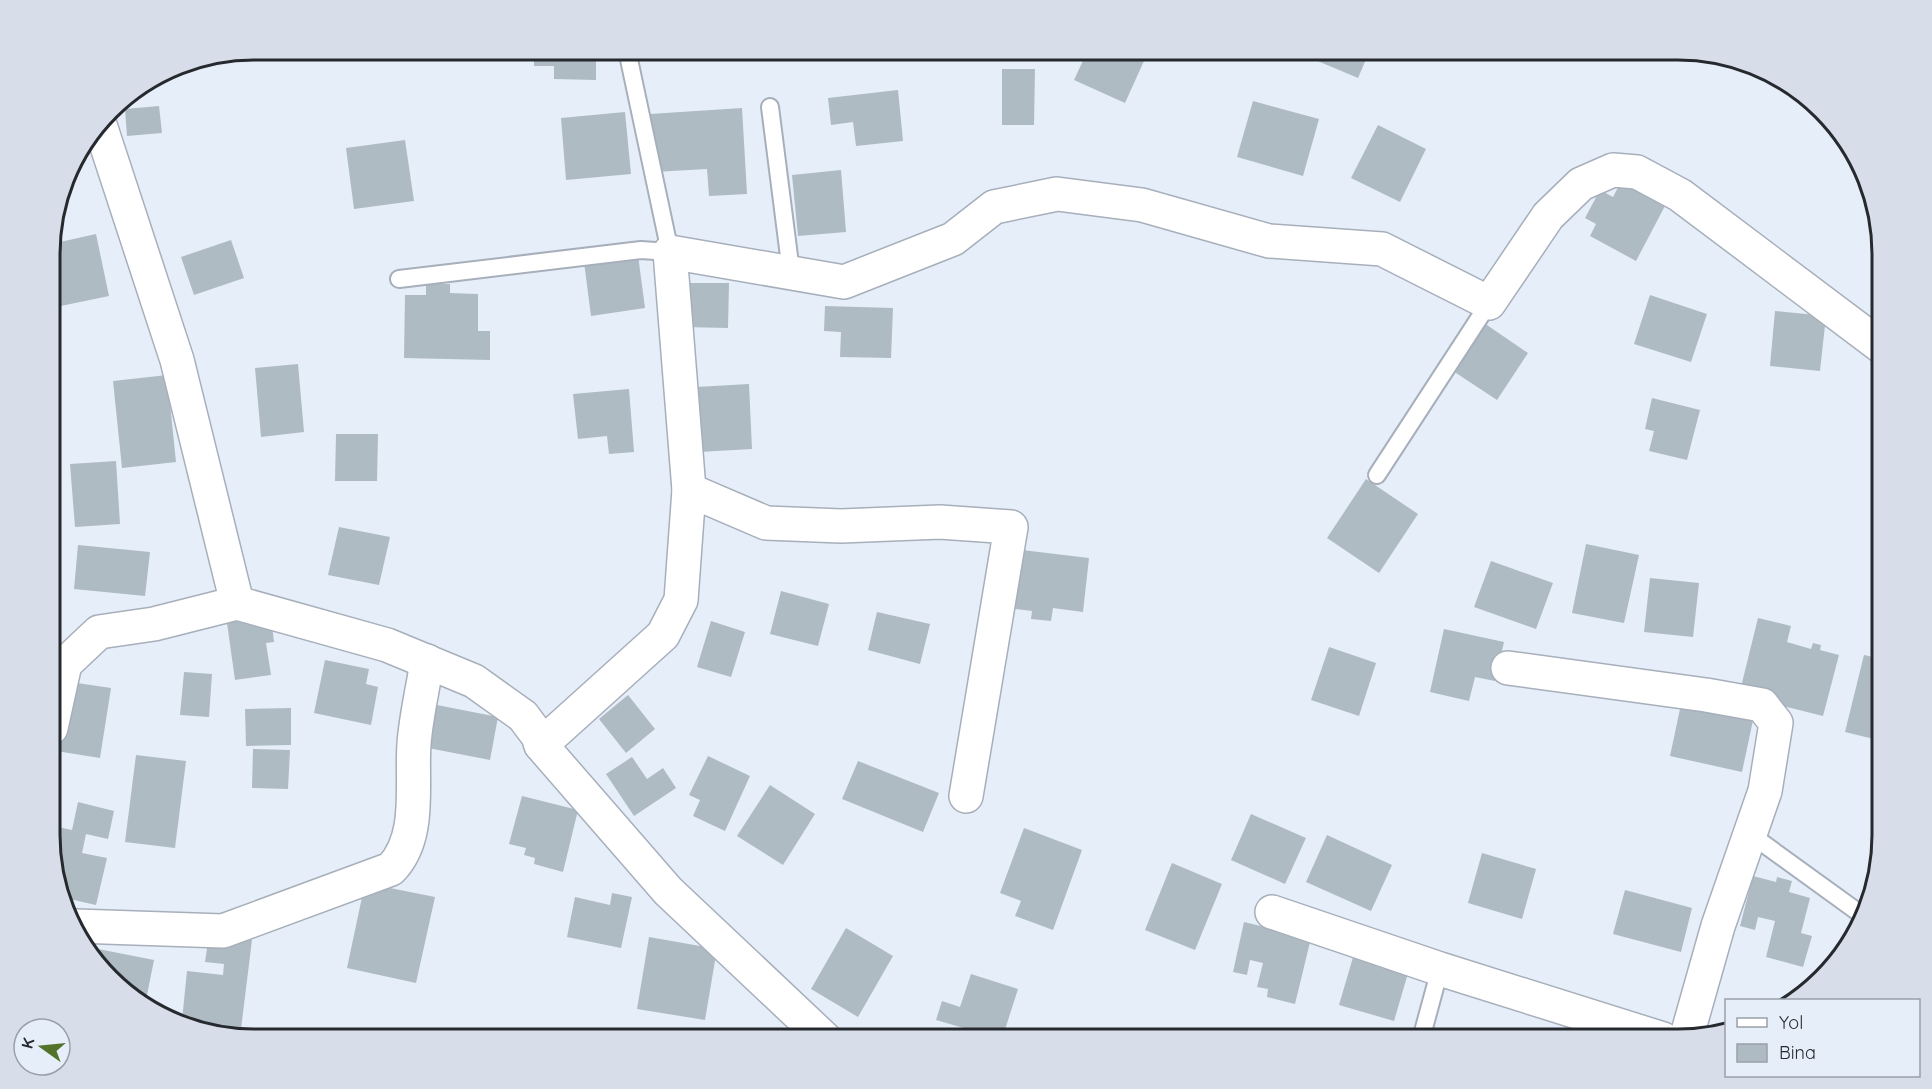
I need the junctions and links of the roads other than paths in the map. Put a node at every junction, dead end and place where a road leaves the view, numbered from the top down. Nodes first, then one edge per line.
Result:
1 (629, 60) edge
2 (770, 107) dead end
3 (103, 133) edge
4 (670, 252) junction
5 (791, 272) junction
6 (399, 279) dead end
7 (1489, 303) junction
8 (1872, 339) edge
9 (1377, 475) dead end
10 (689, 490) junction
11 (237, 603) junction
12 (428, 661) junction
13 (1508, 668) dead end
14 (60, 687) edge
15 (541, 745) junction
16 (966, 796) dead end
17 (1750, 834) junction
18 (1856, 911) edge
19 (1272, 912) dead end
20 (83, 926) edge
21 (1440, 969) junction
22 (814, 1029) edge
23 (1424, 1029) edge
24 (1631, 1029) edge
25 (1689, 1029) edge

1 - 4 lane
2 - 5 lane
3 - 11 street
4 - 5 street
4 - 6 lane
4 - 10 street
5 - 7 street
7 - 8 street
7 - 9 lane
10 - 15 street
10 - 16 street
11 - 12 street
11 - 14 street
12 - 15 street
12 - 20 street
13 - 17 street
15 - 22 street
17 - 18 lane
17 - 25 street
19 - 21 street
21 - 23 lane
21 - 24 street

